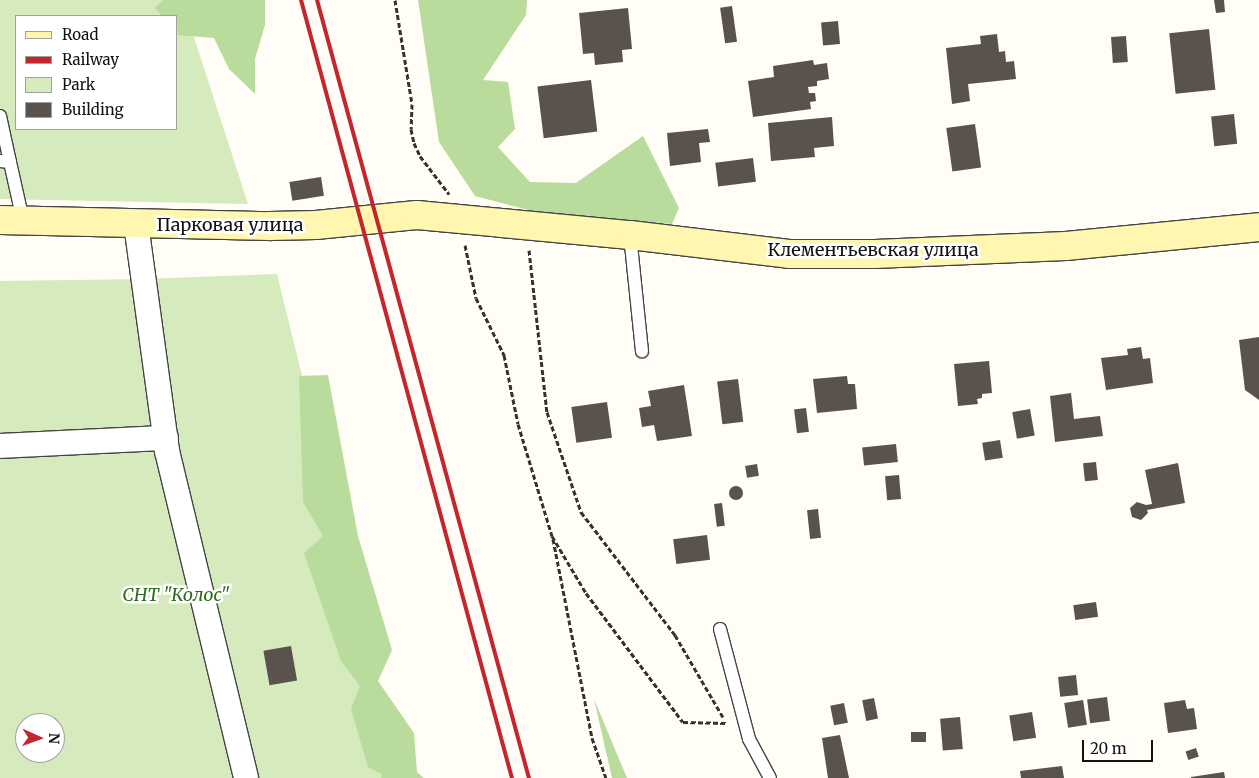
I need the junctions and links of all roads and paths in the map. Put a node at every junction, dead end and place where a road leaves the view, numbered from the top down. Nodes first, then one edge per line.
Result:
1 (395, 0) edge
2 (0, 116) edge
3 (5, 162) edge
4 (459, 218) junction
5 (12, 220) edge
6 (136, 224) junction
7 (526, 224) junction
8 (1259, 227) edge
9 (630, 235) junction
10 (642, 351) dead end
11 (166, 438) junction
12 (0, 446) edge
13 (552, 536) junction
14 (720, 629) dead end
15 (727, 724) junction
16 (749, 739) junction
17 (246, 778) edge
18 (606, 778) edge
19 (770, 778) edge

1 - 4 path
2 - 3 lane
3 - 5 lane
4 - 6 street, Парковая улица
4 - 7 street, Клементьевская улица
4 - 13 path
5 - 6 street, Парковая улица
6 - 11 street
7 - 9 street, Клементьевская улица
7 - 15 path
8 - 9 street, Клементьевская улица
9 - 10 lane
11 - 12 street
11 - 17 street
13 - 15 path
13 - 18 path
14 - 16 lane
15 - 16 path
16 - 19 lane

